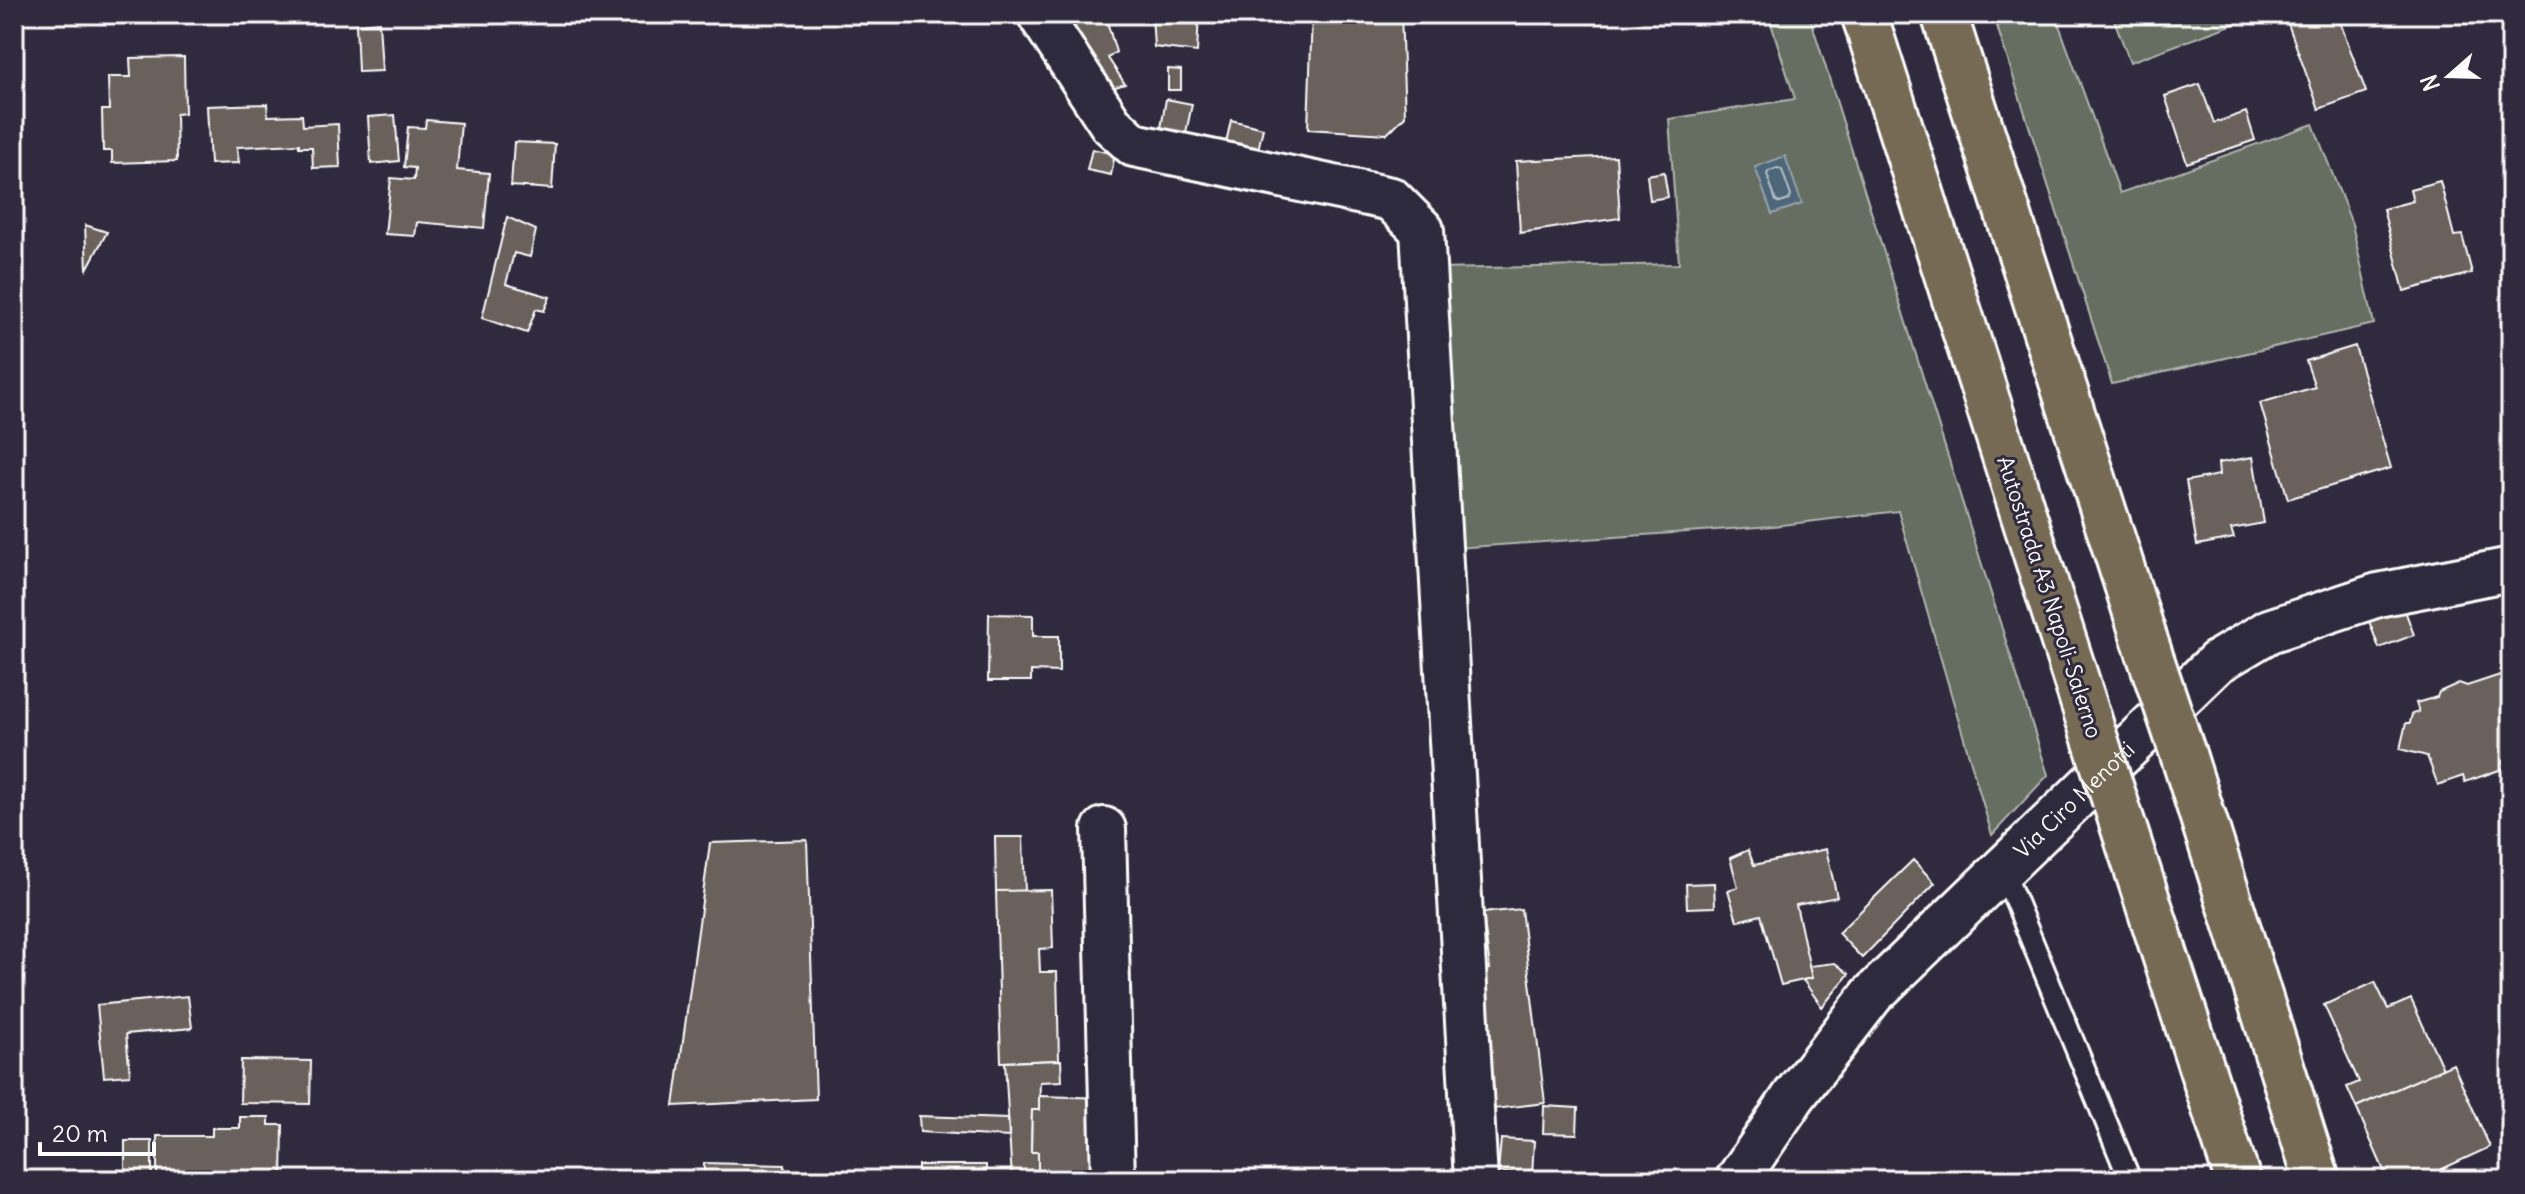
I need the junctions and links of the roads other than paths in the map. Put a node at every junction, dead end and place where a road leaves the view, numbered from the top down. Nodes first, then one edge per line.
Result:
1 (1039, 14) edge
2 (1864, 14) edge
3 (1944, 14) edge
4 (2511, 569) edge
5 (1104, 829) dead end
6 (2002, 868) junction
7 (1113, 1180) edge
8 (1476, 1180) edge
9 (1737, 1180) edge
10 (2130, 1180) edge
11 (2238, 1180) edge
12 (2317, 1180) edge

1 - 8 street
2 - 11 highway, Autostrada A3 Napoli-Salerno, bridge
3 - 12 highway, bridge
4 - 6 street, Via Ciro Menotti
5 - 7 street
6 - 9 street, Via Ciro Menotti
6 - 10 lane

